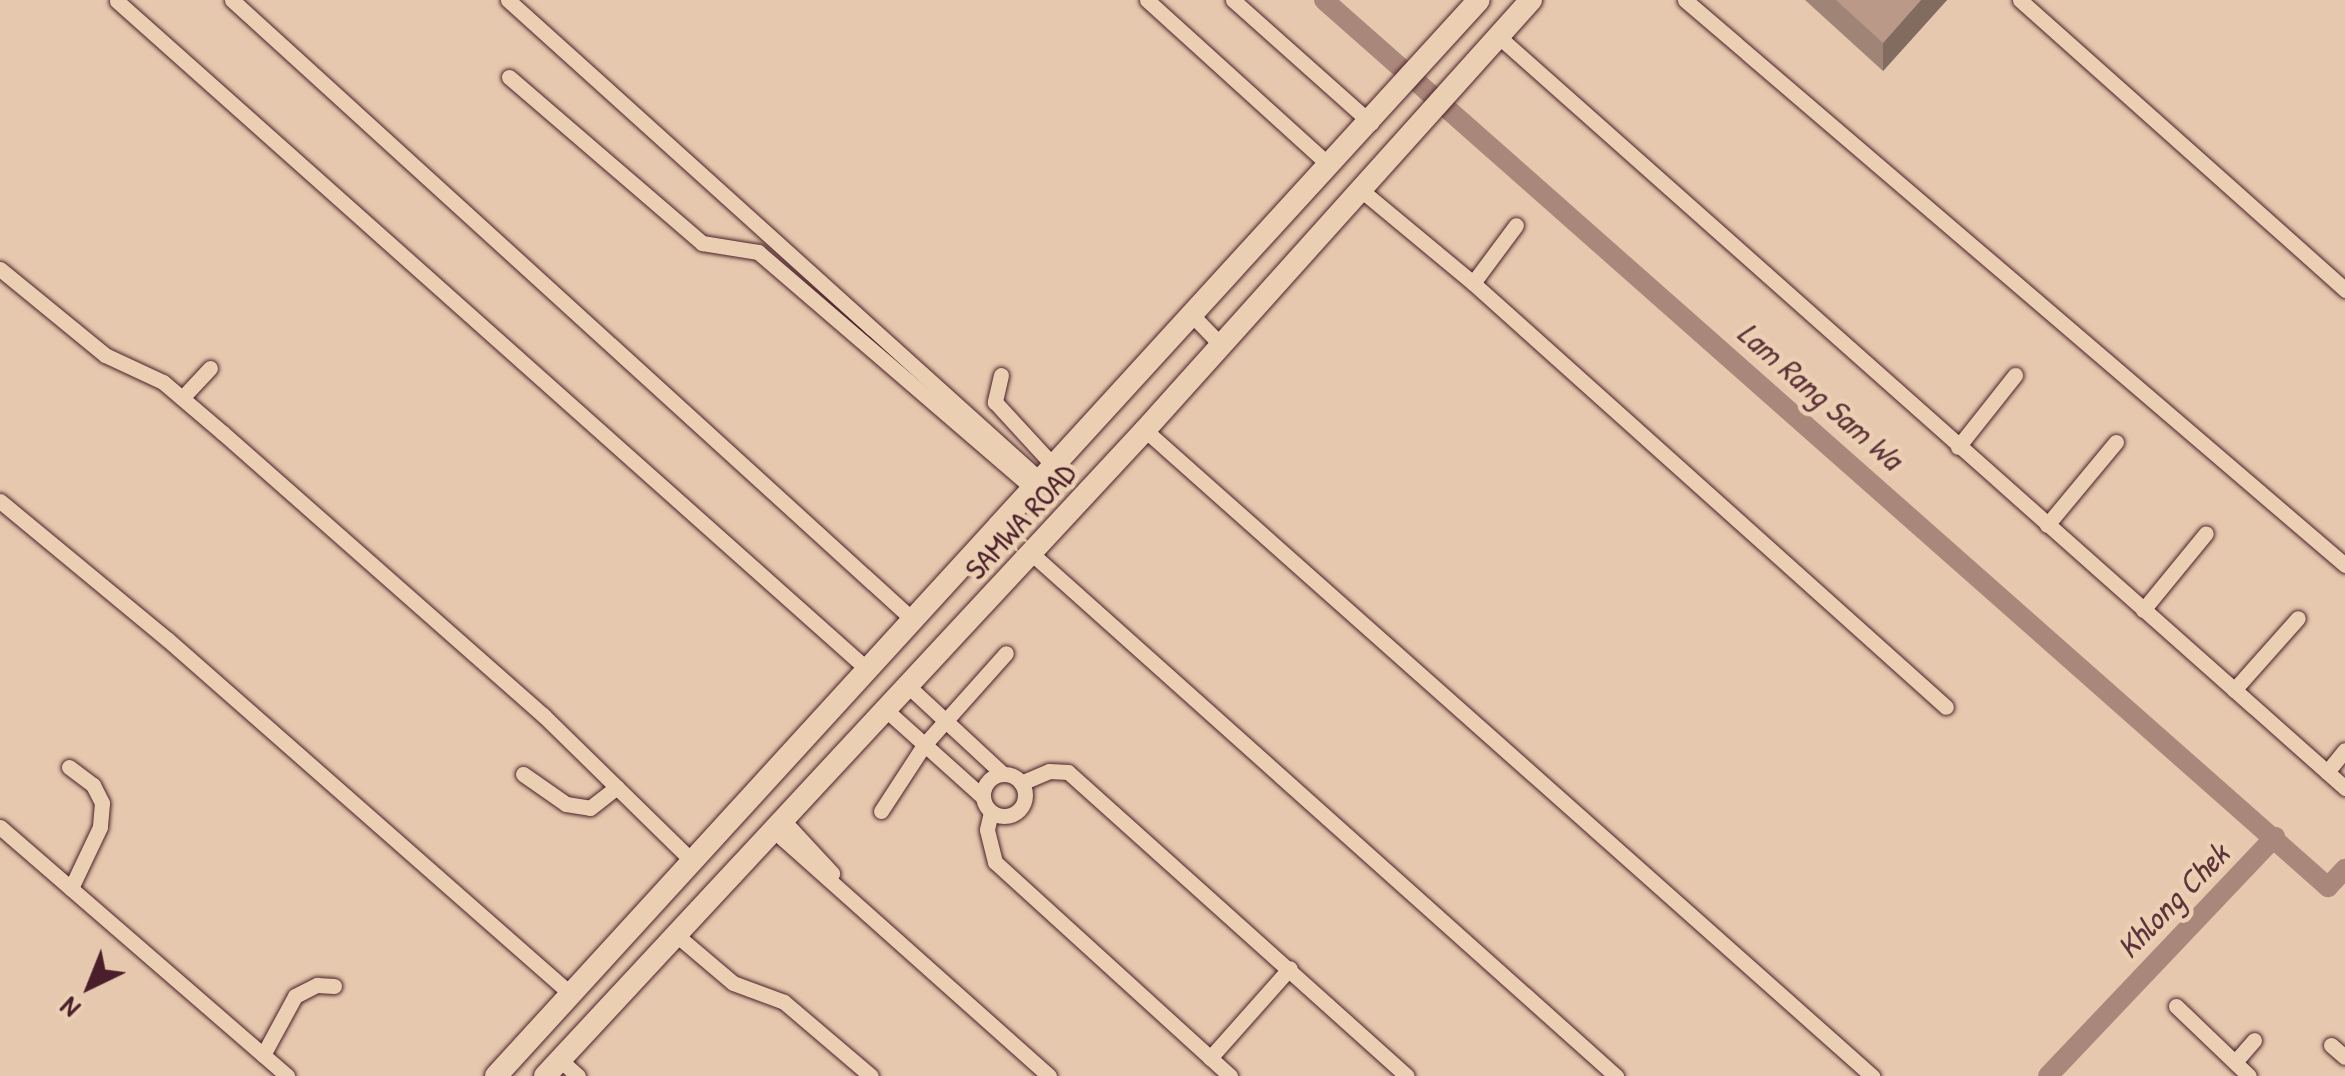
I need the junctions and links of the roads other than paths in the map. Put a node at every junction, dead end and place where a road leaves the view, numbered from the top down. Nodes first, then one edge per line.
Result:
1 (232, 0) edge
2 (508, 0) edge
3 (1147, 0) edge
4 (1234, 0) edge
5 (1479, 0) edge
6 (1531, 0) edge
7 (1685, 0) edge
8 (2020, 0) edge
9 (117, 1) edge
10 (1498, 36) junction
11 (509, 77) dead end
12 (1371, 123) junction
13 (1330, 166) junction
14 (1360, 190) junction
15 (1516, 225) dead end
16 (0, 270) edge
17 (1473, 283) junction
18 (2345, 290) edge
19 (1193, 316) junction
20 (1219, 343) junction
21 (210, 368) dead end
22 (1001, 375) dead end
23 (2015, 375) dead end
24 (182, 398) junction
25 (1145, 430) junction
26 (2116, 442) dead end
27 (1958, 447) junction
28 (1041, 478) junction
29 (0, 501) edge
30 (2047, 525) junction
31 (2206, 533) dead end
32 (1032, 554) junction
33 (2345, 565) edge
34 (2143, 610) junction
35 (912, 618) junction
36 (2298, 618) dead end
37 (1006, 653) dead end
38 (866, 668) junction
39 (908, 686) junction
40 (2234, 690) junction
41 (1946, 706) dead end
42 (886, 710) junction
43 (945, 720) junction
44 (924, 745) junction
45 (2345, 750) edge
46 (69, 767) dead end
47 (2327, 772) junction
48 (524, 774) dead end
49 (1002, 774) junction
50 (1021, 783) junction
51 (617, 787) junction
52 (2345, 788) edge
53 (987, 804) junction
54 (881, 811) dead end
55 (777, 824) junction
56 (0, 827) edge
57 (690, 859) junction
58 (71, 888) junction
59 (674, 933) junction
60 (1290, 968) junction
61 (334, 986) dead end
62 (572, 995) junction
63 (2176, 1006) dead end
64 (2254, 1040) dead end
65 (2331, 1045) dead end
66 (262, 1055) junction
67 (2345, 1057) edge
68 (1210, 1058) junction
69 (2234, 1062) junction
70 (551, 1067) edge
71 (286, 1076) edge
72 (496, 1076) edge
73 (578, 1076) edge
74 (871, 1076) edge
75 (1049, 1076) edge
76 (1230, 1076) edge
77 (1407, 1076) edge
78 (1616, 1076) edge
79 (1872, 1076) edge
80 (2249, 1076) edge

1 - 35 street
2 - 28 street
3 - 13 street
4 - 12 street
5 - 12 street, SAMWA ROAD
6 - 10 street, SAMWA ROAD
7 - 33 street
8 - 18 street
9 - 38 street
10 - 14 street, SAMWA ROAD
10 - 27 street
11 - 28 street
12 - 13 street, SAMWA ROAD
13 - 19 street, SAMWA ROAD
14 - 17 street
14 - 20 street, SAMWA ROAD
15 - 17 street
16 - 24 street
17 - 41 street
19 - 20 street
19 - 28 street, SAMWA ROAD
20 - 25 street, SAMWA ROAD
21 - 24 street
22 - 28 street
23 - 27 street
24 - 51 street
25 - 32 street, SAMWA ROAD
25 - 79 street
26 - 30 street
27 - 30 street
28 - 35 street, SAMWA ROAD
29 - 62 street
30 - 34 street
31 - 34 street
32 - 39 street, SAMWA ROAD
32 - 78 street
34 - 40 street
35 - 38 street, SAMWA ROAD
36 - 40 street
37 - 43 street
38 - 57 street, SAMWA ROAD
39 - 42 street, SAMWA ROAD
39 - 43 street
40 - 47 street
42 - 44 street
42 - 55 street, SAMWA ROAD
43 - 44 street
43 - 49 street
44 - 53 street
44 - 54 street
45 - 47 street
46 - 58 street
47 - 52 street
48 - 51 street
49 - 50 street
49 - 53 street
50 - 53 street
50 - 60 street
51 - 57 street
53 - 68 street
55 - 59 street, SAMWA ROAD
55 - 75 street
56 - 58 street
57 - 62 street, SAMWA ROAD
58 - 66 street
59 - 70 street, SAMWA ROAD
59 - 74 street
60 - 68 street
60 - 77 street
61 - 66 street
62 - 72 street, SAMWA ROAD
63 - 69 street
64 - 69 street
65 - 67 street
66 - 71 street
68 - 76 street
69 - 80 street
70 - 73 street

